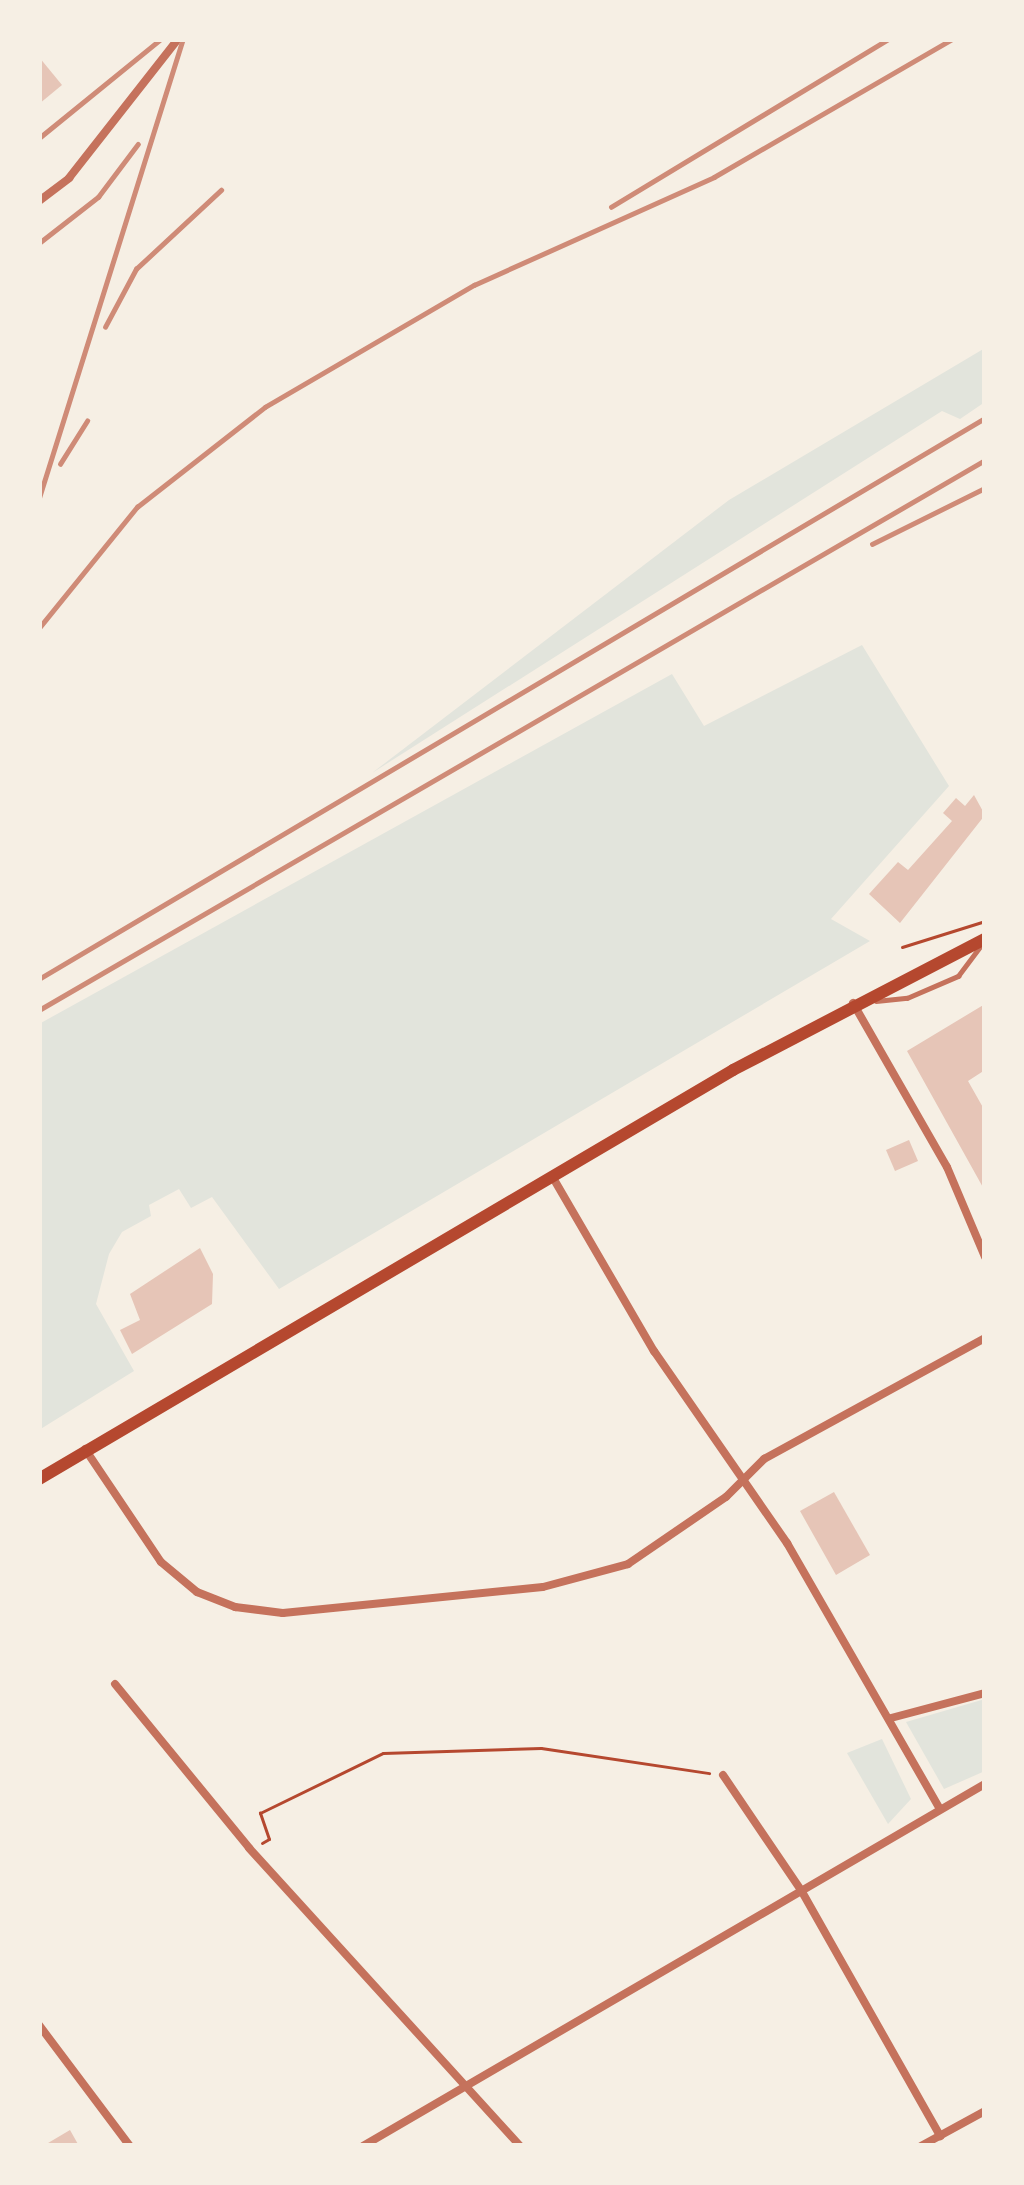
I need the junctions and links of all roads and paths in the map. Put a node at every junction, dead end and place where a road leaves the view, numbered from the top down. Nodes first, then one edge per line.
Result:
1 (178, 39) edge
2 (39, 201) edge
3 (984, 932) edge
4 (902, 946) dead end
5 (853, 1002) junction
6 (552, 1176) junction
7 (985, 1257) edge
8 (985, 1338) edge
9 (86, 1449) junction
10 (39, 1479) edge
11 (741, 1480) junction
12 (115, 1684) dead end
13 (985, 1694) edge
14 (891, 1718) junction
15 (723, 1774) joint
16 (985, 1784) edge
17 (940, 1809) junction
18 (249, 1848) junction
19 (801, 1890) junction
20 (39, 2025) edge
21 (466, 2085) junction
22 (985, 2111) edge
23 (940, 2136) junction
24 (130, 2146) edge
25 (363, 2146) edge
26 (520, 2146) edge
27 (921, 2146) edge

1 - 2 street
3 - 4 path
3 - 5 main road
3 - 5 lane
5 - 6 main road
5 - 7 street
6 - 9 main road
6 - 11 street
8 - 11 street
9 - 10 main road
9 - 11 street
11 - 14 street
12 - 18 street
13 - 14 street
14 - 17 street
15 - 18 path
15 - 19 street
16 - 17 street
17 - 19 street
18 - 21 street
19 - 21 street
19 - 23 street
20 - 24 street
21 - 25 street
21 - 26 street
22 - 23 street
23 - 27 street

